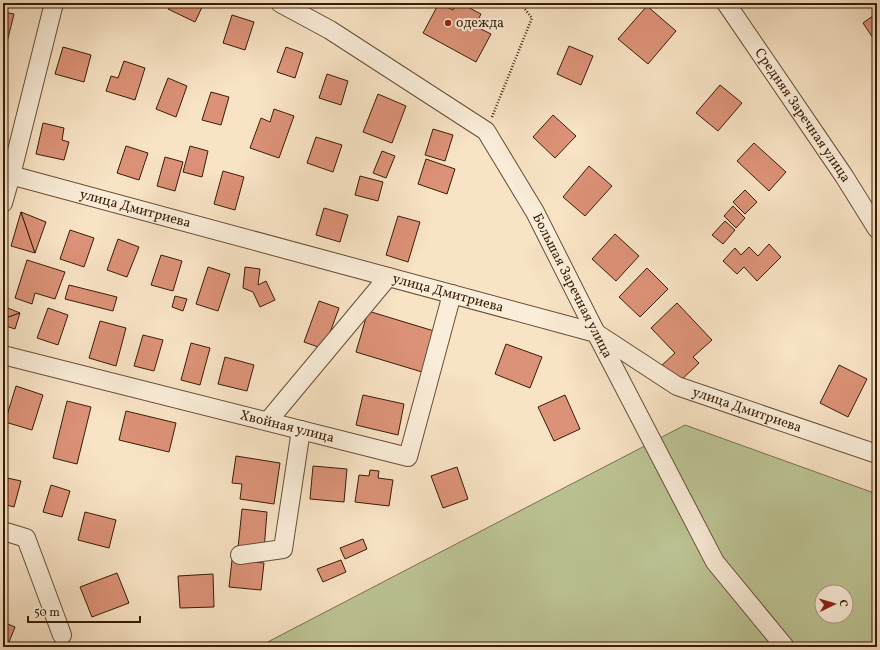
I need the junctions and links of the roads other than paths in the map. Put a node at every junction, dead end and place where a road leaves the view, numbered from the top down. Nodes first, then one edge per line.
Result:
1 (54, 3) edge
2 (280, 3) edge
3 (726, 3) edge
4 (7, 174) edge
5 (3, 203) edge
6 (877, 229) edge
7 (388, 277) junction
8 (452, 294) junction
9 (596, 333) junction
10 (3, 354) edge
11 (268, 422) junction
12 (301, 430) junction
13 (877, 454) edge
14 (3, 531) edge
15 (240, 555) dead end
16 (62, 635) dead end
17 (785, 647) edge

1 - 4 street
2 - 9 street, Большая Заречная улица
3 - 6 street, Средняя Заречная улица
4 - 5 street
4 - 7 street, улица Дмитриева
7 - 8 street, улица Дмитриева
7 - 11 street
8 - 9 street, улица Дмитриева
8 - 12 street, Хвойная улица
9 - 13 street, улица Дмитриева
9 - 17 street, Большая Заречная улица
10 - 11 street, Хвойная улица
11 - 12 street, Хвойная улица
12 - 15 street
14 - 16 street

